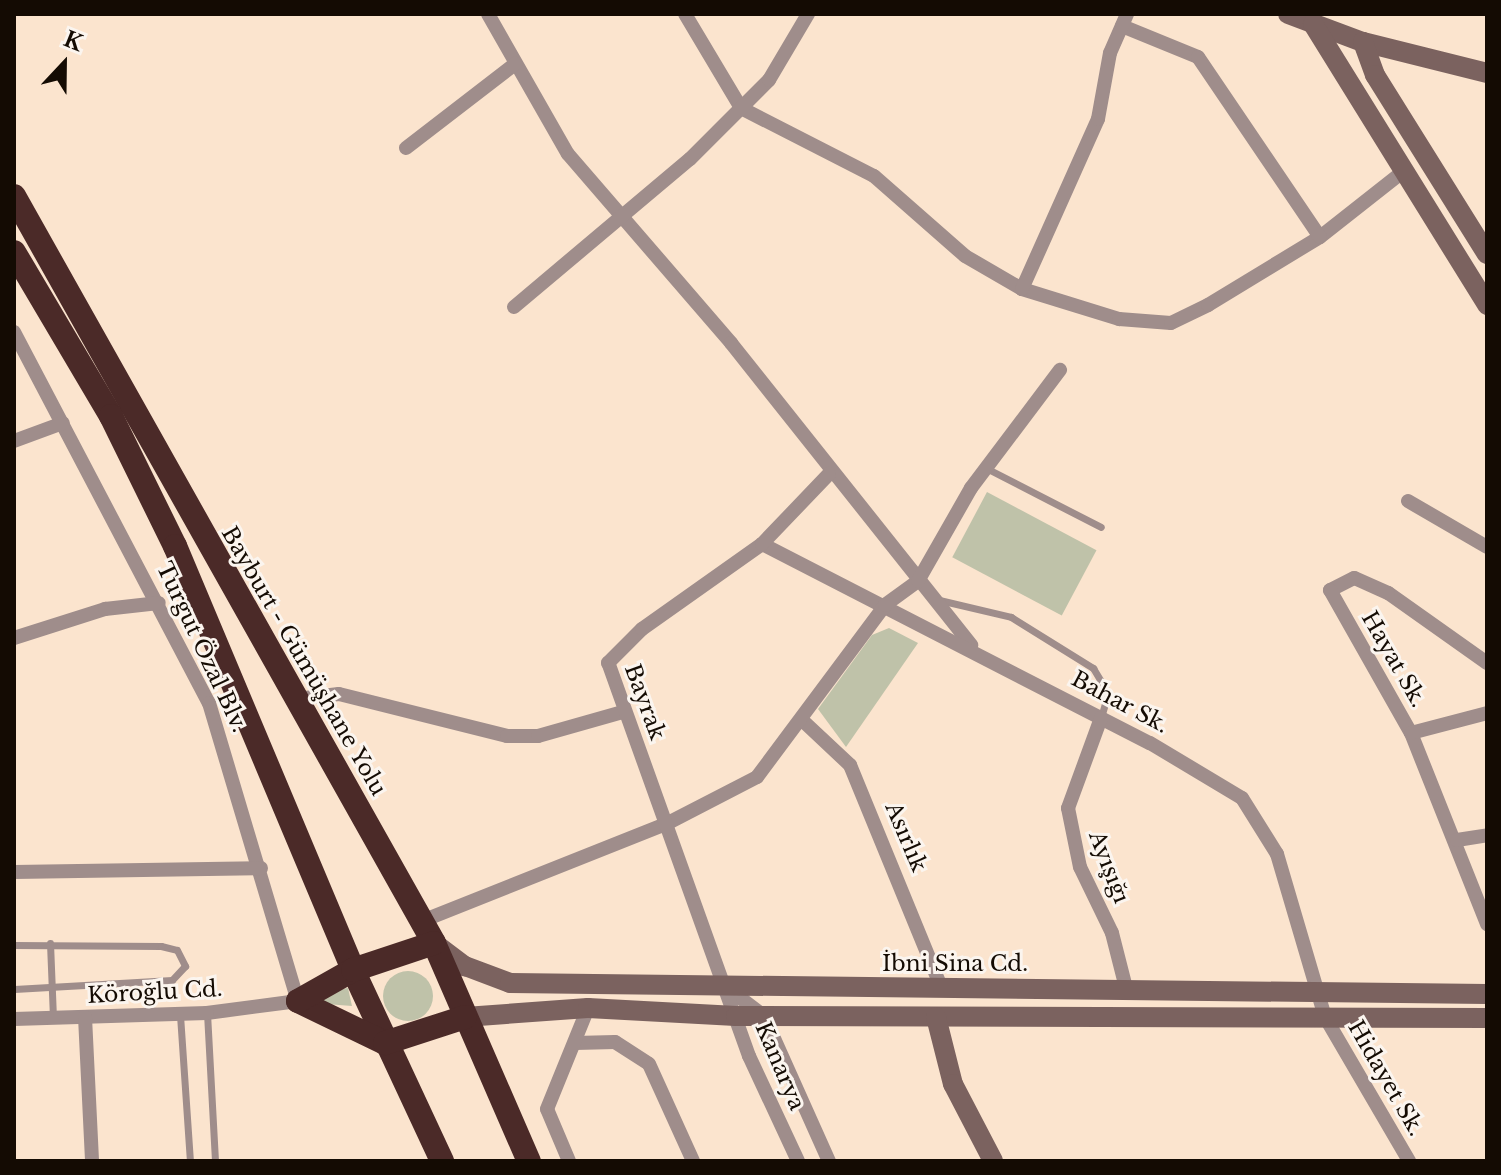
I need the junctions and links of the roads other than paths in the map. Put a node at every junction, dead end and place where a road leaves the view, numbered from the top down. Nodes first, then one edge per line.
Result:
1 (488, 14) edge
2 (685, 14) edge
3 (808, 14) edge
4 (1288, 14) edge
5 (1124, 20) edge
6 (1313, 24) junction
7 (1363, 42) junction
8 (515, 64) junction
9 (1487, 73) edge
10 (741, 108) junction
11 (406, 148) dead end
12 (1404, 171) junction
13 (14, 196) edge
14 (620, 219) junction
15 (1320, 237) junction
16 (14, 252) edge
17 (1487, 254) edge
18 (1022, 289) junction
19 (1487, 305) edge
20 (514, 307) dead end
21 (14, 332) edge
22 (1060, 370) dead end
23 (63, 423) junction
24 (14, 441) edge
25 (986, 468) junction
26 (829, 474) junction
27 (1408, 501) dead end
28 (1101, 527) dead end
29 (762, 544) junction
30 (1487, 547) edge
31 (918, 581) junction
32 (933, 599) junction
33 (159, 603) junction
34 (885, 605) junction
35 (14, 638) edge
36 (976, 651) junction
37 (1487, 663) edge
38 (297, 699) junction
39 (623, 712) junction
40 (1487, 713) edge
41 (1101, 718) junction
42 (802, 720) junction
43 (1411, 733) junction
44 (668, 823) junction
45 (1487, 835) edge
46 (1457, 840) junction
47 (261, 868) junction
48 (14, 872) edge
49 (422, 921) junction
50 (1487, 924) edge
51 (50, 943) junction
52 (434, 943) junction
53 (14, 945) edge
54 (353, 970) junction
55 (52, 985) junction
56 (726, 986) junction
57 (1126, 988) junction
58 (14, 989) edge
59 (942, 989) junction
60 (1323, 992) junction
61 (1487, 994) edge
62 (298, 1001) junction
63 (588, 1008) junction
64 (207, 1013) junction
65 (180, 1015) junction
66 (736, 1016) junction
67 (764, 1016) junction
68 (85, 1017) junction
69 (465, 1017) junction
70 (936, 1017) junction
71 (1325, 1017) junction
72 (53, 1018) junction
73 (1487, 1018) edge
74 (14, 1019) edge
75 (385, 1043) junction
76 (575, 1043) junction
77 (92, 1161) edge
78 (190, 1161) edge
79 (215, 1161) edge
80 (442, 1161) edge
81 (529, 1161) edge
82 (569, 1161) edge
83 (693, 1161) edge
84 (798, 1161) edge
85 (829, 1161) edge
86 (993, 1161) edge
87 (1409, 1161) edge

1 - 8 street
2 - 10 street
3 - 10 street
4 - 6 main road
5 - 15 street
5 - 18 street
6 - 7 main road
6 - 12 main road
7 - 9 main road
7 - 17 main road
8 - 11 street
8 - 14 street
10 - 14 street
10 - 18 street
12 - 15 street
12 - 19 main road
13 - 38 highway, Bayburt - Gümüşhane Yolu
14 - 20 street
14 - 26 street
15 - 18 street
16 - 54 highway
21 - 23 street, Turgut Özal Blv.
22 - 25 street
23 - 24 street
23 - 33 street, Turgut Özal Blv.
25 - 28 lane
25 - 31 street
26 - 29 street, Bayrak
26 - 31 street
27 - 30 street
29 - 34 street, Bahar Sk.
29 - 39 street, Bayrak
31 - 32 street
31 - 34 street
32 - 36 street
32 - 41 lane
33 - 35 street
33 - 47 street, Turgut Özal Blv.
34 - 36 street, Bahar Sk.
34 - 42 street
36 - 41 street, Bahar Sk.
37 - 43 street, Hayat Sk.
38 - 39 street
38 - 49 highway, Bayburt - Gümüşhane Yolu
39 - 44 street, Bayrak
40 - 43 street
41 - 57 street, Ayışığı
41 - 60 street, Bahar Sk.
42 - 44 street
42 - 59 street, Asırlık
43 - 46 street, Hayat Sk.
44 - 49 street
44 - 56 street, Bayrak
45 - 46 street
46 - 50 street, Hayat Sk.
47 - 48 street
47 - 62 street, Turgut Özal Blv.
49 - 52 highway, Bayburt - Gümüşhane Yolu
51 - 53 lane
51 - 55 lane
51 - 55 lane
52 - 54 highway
52 - 56 main road, İbni Sina Cd.
52 - 69 highway, Bayburt - Gümüşhane Yolu
54 - 62 highway
54 - 75 highway
55 - 58 lane
55 - 72 lane
56 - 59 main road, İbni Sina Cd.
56 - 66 street, Kanarya
56 - 67 street
57 - 59 main road, İbni Sina Cd.
57 - 60 main road, İbni Sina Cd.
60 - 61 main road, İbni Sina Cd.
60 - 71 street, Bahar Sk.
62 - 64 street, Köroğlu Cd.
62 - 75 highway
63 - 66 main road
63 - 69 main road
63 - 76 street
64 - 65 street, Köroğlu Cd.
64 - 79 lane
65 - 68 street, Köroğlu Cd.
65 - 78 lane
66 - 67 main road
66 - 84 street, Kanarya
67 - 70 main road
67 - 85 street
68 - 72 street, Köroğlu Cd.
68 - 77 street
69 - 75 highway
69 - 81 highway, Bayburt - Gümüşhane Yolu
70 - 71 main road
70 - 86 main road
71 - 73 main road
71 - 87 street, Hidayet Sk.
72 - 74 street, Köroğlu Cd.
75 - 80 highway
76 - 82 street
76 - 83 street

